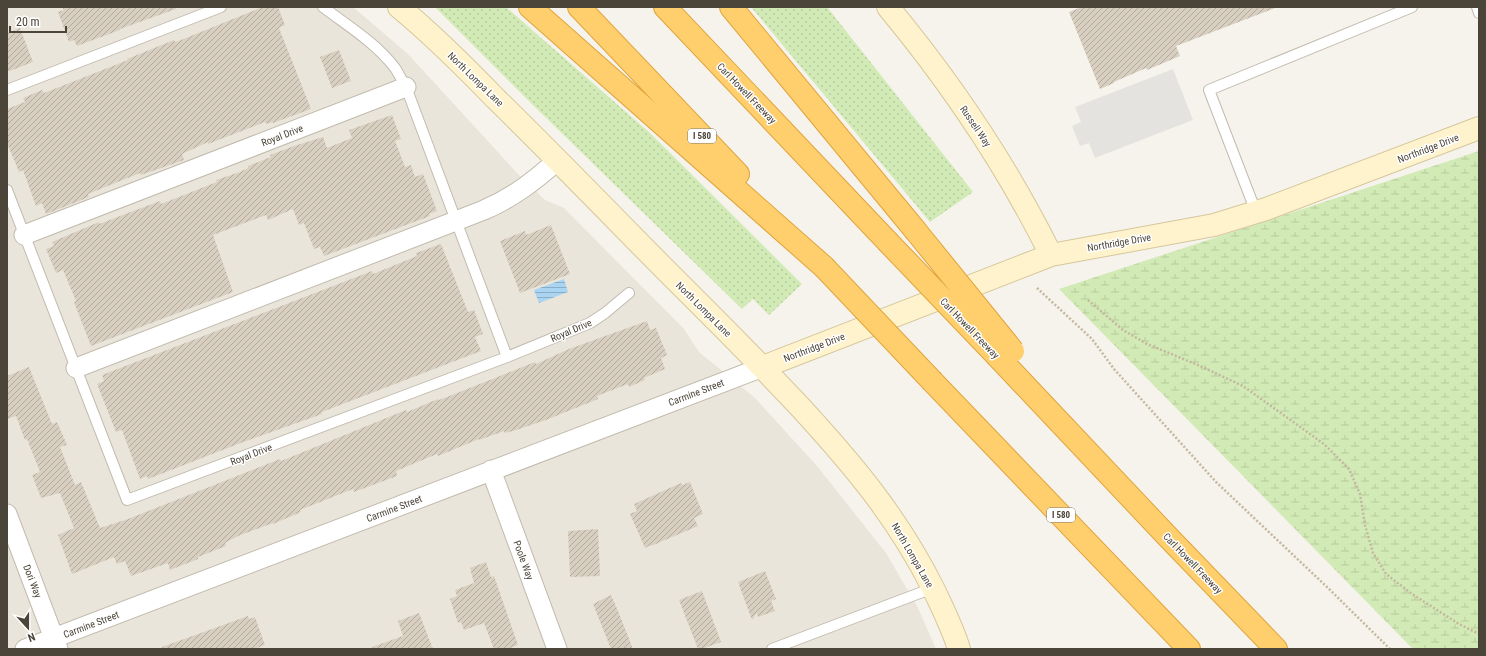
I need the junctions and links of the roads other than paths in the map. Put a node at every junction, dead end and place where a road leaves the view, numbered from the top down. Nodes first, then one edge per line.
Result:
1 (221, 7) edge
2 (323, 7) edge
3 (399, 7) edge
4 (530, 7) edge
5 (579, 7) edge
6 (665, 7) edge
7 (731, 7) edge
8 (888, 7) edge
9 (1412, 7) edge
10 (1477, 7) edge
11 (1479, 13) edge
12 (406, 87) junction
13 (7, 90) edge
14 (1479, 128) edge
15 (558, 160) junction
16 (7, 190) edge
17 (1256, 212) junction
18 (456, 222) junction
19 (24, 235) junction
20 (1050, 255) junction
21 (824, 267) junction
22 (629, 293) dead end
23 (1006, 354) junction
24 (507, 357) junction
25 (763, 367) junction
26 (76, 368) junction
27 (491, 470) junction
28 (7, 514) edge
29 (932, 588) junction
30 (56, 644) edge
31 (25, 649) edge
32 (558, 649) edge
33 (772, 649) edge
34 (959, 649) edge
35 (1188, 649) edge
36 (1276, 649) edge

1 - 13 lane
2 - 12 lane
3 - 15 street, North Lompa Lane
4 - 21 highway
5 - 21 highway, I 580
6 - 23 highway, Carl Howell Freeway, bridge
7 - 23 highway, bridge
8 - 20 street, Russell Way
9 - 17 lane
10 - 11 lane
12 - 18 lane
12 - 19 street, Royal Drive
14 - 17 street, Northridge Drive
15 - 18 street
15 - 25 street, North Lompa Lane
16 - 19 lane, Royal Drive
17 - 20 street, Northridge Drive
18 - 24 lane
18 - 26 street
19 - 26 lane, Royal Drive
20 - 25 street, Northridge Drive
21 - 35 highway, I 580, bridge
22 - 24 lane, Royal Drive
23 - 36 highway, Carl Howell Freeway
24 - 26 lane, Royal Drive
25 - 27 street, Carmine Street
25 - 29 street, North Lompa Lane
27 - 30 street, Carmine Street
27 - 32 street, Poole Way
28 - 30 street, Dori Way
29 - 33 lane
29 - 34 street, North Lompa Lane
30 - 31 street, Carmine Street

